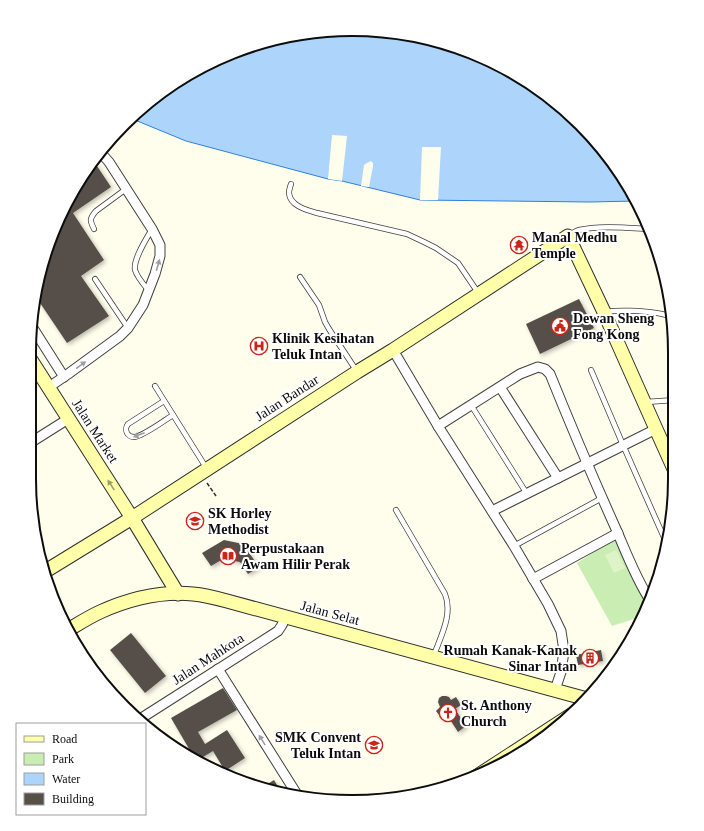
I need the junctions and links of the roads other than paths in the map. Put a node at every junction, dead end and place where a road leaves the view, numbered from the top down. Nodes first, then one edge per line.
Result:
1 (104, 156) edge
2 (291, 184) dead end
3 (126, 189) junction
4 (94, 229) dead end
5 (152, 229) junction
6 (643, 230) edge
7 (568, 236) junction
8 (300, 277) dead end
9 (95, 279) dead end
10 (149, 291) junction
11 (479, 294) junction
12 (604, 312) junction
13 (665, 315) edge
14 (128, 328) junction
15 (37, 333) edge
16 (393, 350) junction
17 (36, 368) edge
18 (591, 370) dead end
19 (357, 372) junction
20 (64, 376) junction
21 (154, 386) dead end
22 (48, 387) junction
23 (500, 387) junction
24 (668, 400) edge
25 (164, 401) junction
26 (644, 402) junction
27 (471, 405) junction
28 (173, 415) junction
29 (68, 418) junction
30 (438, 426) junction
31 (656, 429) junction
32 (36, 439) edge
33 (623, 446) junction
34 (668, 456) edge
35 (587, 464) junction
36 (204, 471) junction
37 (558, 478) junction
38 (526, 494) junction
39 (602, 498) junction
40 (396, 510) dead end
41 (492, 512) junction
42 (132, 518) junction
43 (618, 533) junction
44 (663, 535) edge
45 (514, 546) junction
46 (49, 569) edge
47 (533, 579) junction
48 (178, 594) junction
49 (646, 594) edge
50 (285, 618) junction
51 (73, 627) edge
52 (433, 657) junction
53 (218, 669) junction
54 (555, 690) junction
55 (580, 697) edge
56 (144, 717) edge
57 (294, 790) edge

1 - 3 street
2 - 11 lane
3 - 4 lane
3 - 5 street
10 -> 5 street
5 - 10 lane
6 - 7 lane
7 - 11 street, Jalan Bandar
7 - 12 street
8 - 19 lane
9 - 14 lane
10 - 14 street
11 - 16 street, Jalan Bandar
12 - 13 lane
12 - 26 street
20 -> 14 street
15 - 20 street
16 - 19 street, Jalan Bandar
16 - 30 street
17 - 22 street, Jalan Market
18 - 33 lane
19 - 36 street, Jalan Bandar
20 - 22 street
21 - 25 lane
22 - 29 street, Jalan Market
23 - 27 street
23 - 35 street
23 - 37 street
24 - 26 lane
25 - 28 lane
28 -> 25 lane
26 - 31 street
27 - 30 street
27 - 38 lane
28 - 36 lane
29 - 32 street
42 -> 29 street, Jalan Market
30 - 41 street
31 - 33 street
31 - 34 street
33 - 35 street
33 - 44 lane
35 - 37 street
35 - 39 street
36 - 42 street, Jalan Bandar
37 - 38 street
38 - 41 street
39 - 43 street
39 - 45 lane
40 - 52 lane
41 - 45 street
42 - 46 street, Jalan Bandar
42 - 48 street, Jalan Market
43 - 47 street
43 - 49 street
45 - 47 street
47 - 54 street
48 - 50 street, Jalan Selat
48 - 51 street, Jalan Selat
50 - 52 street, Jalan Selat
50 - 53 street, Jalan Mahkota
52 - 54 street, Jalan Selat
53 - 56 street, Jalan Mahkota
57 -> 53 street
54 - 55 street, Jalan Selat

